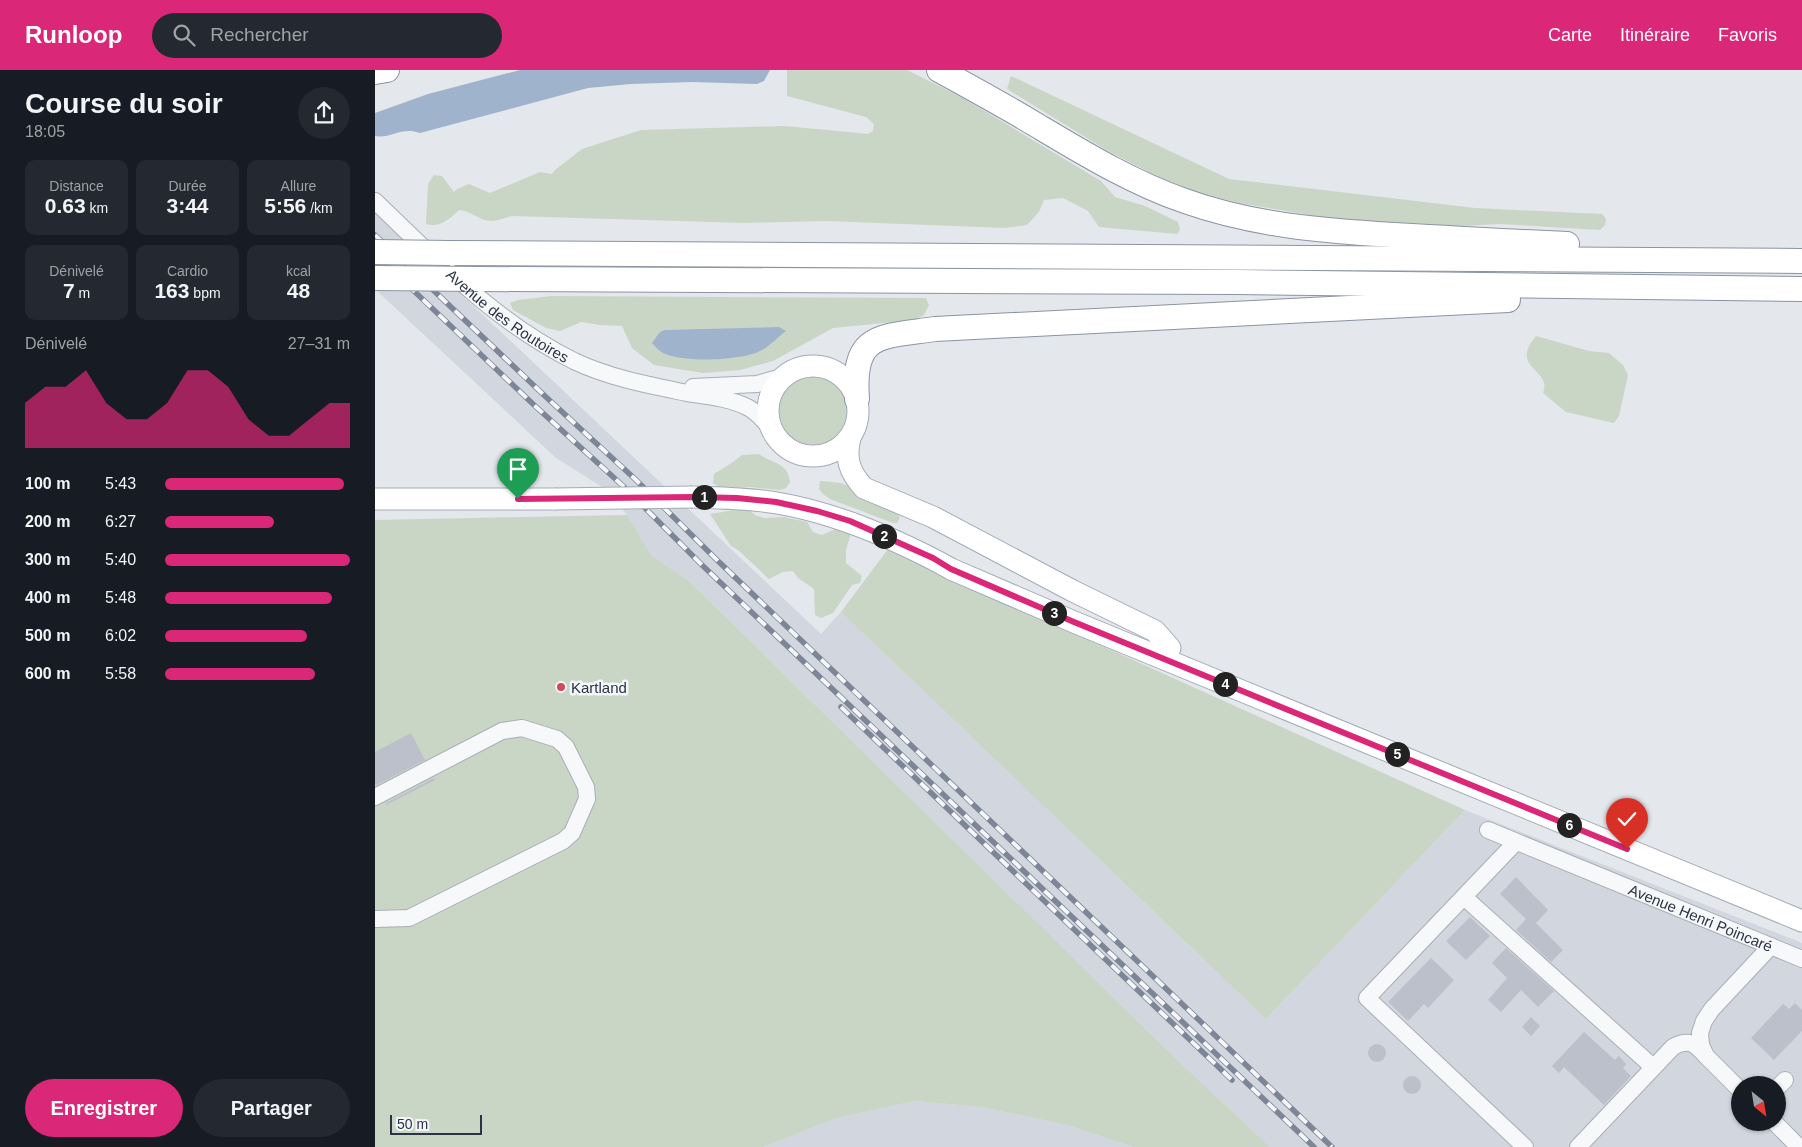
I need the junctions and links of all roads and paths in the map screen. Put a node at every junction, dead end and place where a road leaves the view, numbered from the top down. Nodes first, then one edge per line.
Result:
1 (387, 70) edge
2 (939, 70) edge
3 (375, 72) edge
4 (375, 201) edge
5 (375, 252) edge
6 (1634, 258) junction
7 (1802, 261) edge
8 (375, 278) edge
9 (1566, 286) junction
10 (1802, 289) edge
11 (782, 377) junction
12 (666, 389) junction
13 (857, 400) junction
14 (775, 434) junction
15 (850, 438) junction
16 (375, 499) edge
17 (933, 558) junction
18 (1170, 648) junction
19 (375, 797) edge
20 (1487, 830) dead end
21 (1517, 842) junction
22 (1464, 897) junction
23 (1802, 910) edge
24 (375, 919) edge
25 (1802, 921) edge
26 (1771, 946) junction
27 (1802, 959) edge
28 (1706, 1056) junction
29 (1653, 1067) junction
30 (1731, 1081) edge
31 (1783, 1131) edge
32 (1525, 1147) edge
33 (1578, 1147) edge
34 (1799, 1147) edge

1 - 3 highway
2 - 6 highway
4 - 12 street, Avenue des Routoires
5 - 6 highway, bridge
6 - 7 highway
8 - 9 highway, bridge
9 - 10 highway
9 - 13 highway
11 - 12 street, Avenue des Routoires
11 - 13 main road
11 - 14 main road
12 - 14 street, Avenue des Routoires
13 - 15 main road
14 - 15 main road
15 - 18 main road
16 - 17 main road, bridge
17 - 18 main road
17 - 25 main road
18 - 23 main road
19 - 24 street
20 - 21 street, Avenue Henri Poincaré
21 - 22 street
21 - 26 street, Avenue Henri Poincaré
22 - 29 street
22 - 32 street
26 - 27 street, Avenue Henri Poincaré
26 - 28 street
28 - 29 street
28 - 30 street
29 - 33 street
31 - 34 street

